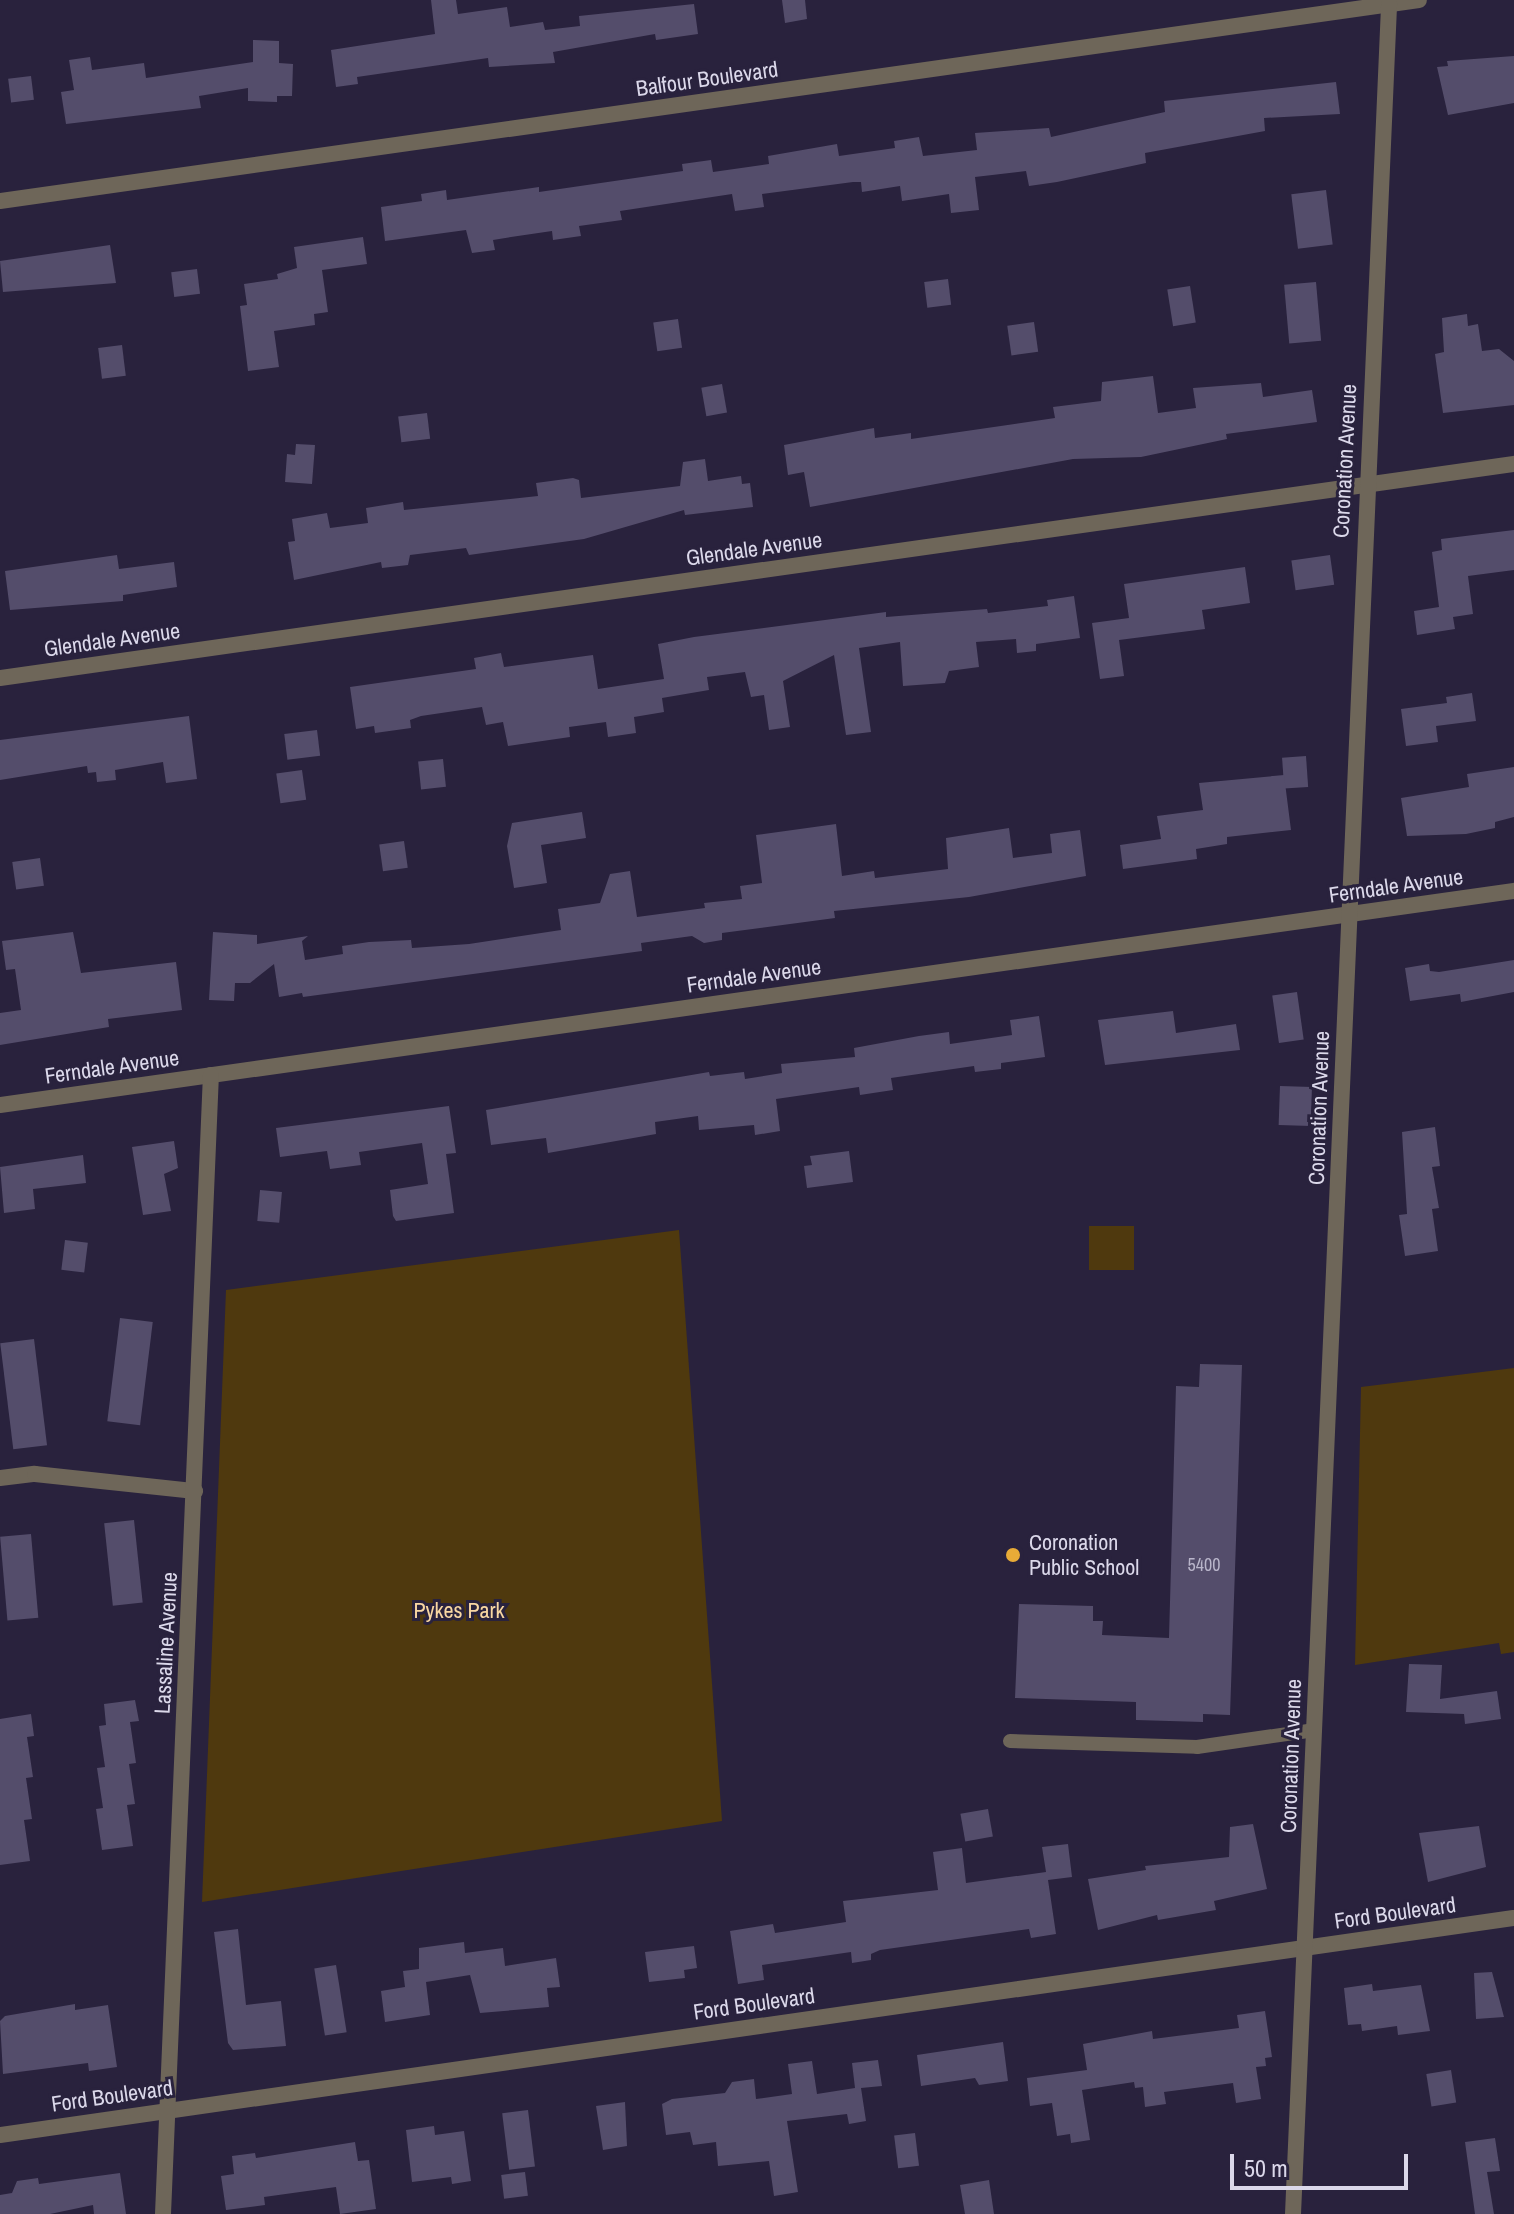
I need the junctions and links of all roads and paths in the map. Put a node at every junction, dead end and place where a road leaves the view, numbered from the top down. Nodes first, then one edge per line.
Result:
1 (1419, 0) edge
2 (1389, 4) junction
3 (0, 201) edge
4 (1514, 464) edge
5 (1366, 485) junction
6 (0, 678) edge
7 (1514, 891) edge
8 (1348, 914) junction
9 (211, 1075) junction
10 (0, 1105) edge
11 (0, 1478) edge
12 (195, 1491) junction
13 (1315, 1730) junction
14 (1010, 1741) dead end
15 (1514, 1918) edge
16 (1305, 1948) junction
17 (167, 2111) junction
18 (0, 2135) edge
19 (163, 2214) edge
20 (1293, 2214) edge

1 - 2 street, Balfour Boulevard
2 - 3 street, Balfour Boulevard
2 - 5 street, Coronation Avenue
4 - 5 street, Glendale Avenue
5 - 6 street, Glendale Avenue
5 - 8 street, Coronation Avenue
7 - 8 street, Ferndale Avenue
8 - 9 street, Ferndale Avenue
8 - 13 street, Coronation Avenue
9 - 10 street, Ferndale Avenue
9 - 12 street, Lassaline Avenue
11 - 12 street
12 - 17 street, Lassaline Avenue
13 - 14 lane
13 - 16 street, Coronation Avenue
15 - 16 street, Ford Boulevard
16 - 17 street, Ford Boulevard
16 - 20 street, Coronation Avenue
17 - 18 street, Ford Boulevard
17 - 19 street, Lassaline Avenue

